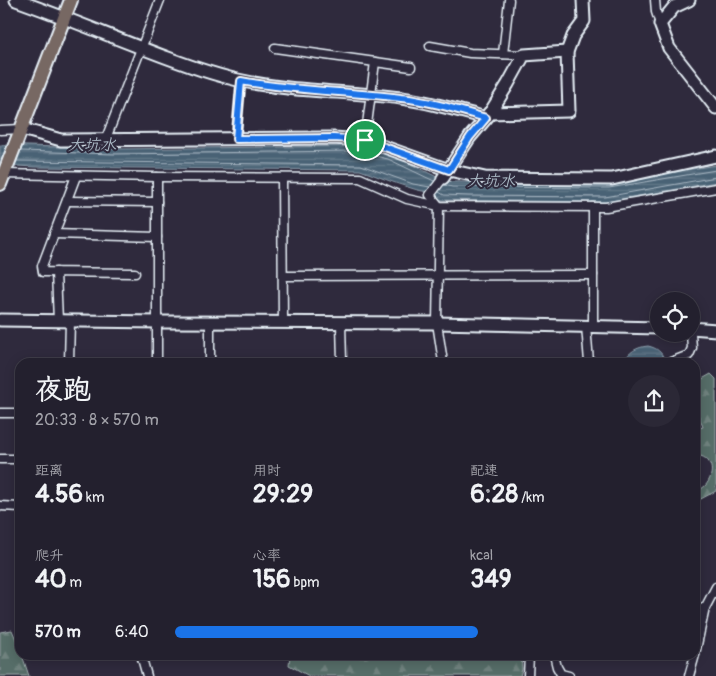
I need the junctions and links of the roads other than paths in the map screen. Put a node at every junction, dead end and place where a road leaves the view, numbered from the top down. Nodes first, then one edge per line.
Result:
1 (16, 0) edge
2 (72, 0) edge
3 (160, 0) edge
4 (508, 0) edge
5 (583, 0) edge
6 (655, 0) edge
7 (689, 0) edge
8 (64, 18) junction
9 (660, 24) junction
10 (430, 46) dead end
11 (141, 48) junction
12 (275, 48) dead end
13 (567, 52) junction
14 (503, 54) junction
15 (524, 55) junction
16 (375, 62) junction
17 (411, 67) dead end
18 (241, 81) junction
19 (371, 95) junction
20 (716, 108) edge
21 (488, 116) junction
22 (0, 130) edge
23 (20, 133) junction
24 (236, 139) junction
25 (365, 140) junction
26 (105, 141) junction
27 (716, 156) edge
28 (446, 174) junction
29 (3, 175) edge
30 (76, 176) junction
31 (157, 177) junction
32 (282, 178) junction
33 (716, 188) edge
34 (67, 201) junction
35 (157, 202) junction
36 (439, 206) junction
37 (593, 207) junction
38 (54, 234) junction
39 (157, 237) junction
40 (56, 272) junction
41 (135, 274) dead end
42 (593, 275) junction
43 (283, 276) junction
44 (438, 276) junction
45 (0, 320) edge
46 (58, 320) junction
47 (70, 321) junction
48 (157, 322) junction
49 (210, 322) junction
50 (283, 322) junction
51 (341, 323) junction
52 (437, 323) junction
53 (590, 327) junction
54 (650, 328) edge
55 (700, 329) edge
56 (716, 330) edge
57 (692, 342) edge
58 (69, 358) edge
59 (157, 358) edge
60 (210, 358) edge
61 (342, 358) edge
62 (442, 358) edge
63 (589, 358) edge
64 (680, 358) edge
65 (0, 413) edge
66 (15, 413) edge
67 (15, 459) edge
68 (0, 460) edge
69 (0, 506) edge
70 (15, 507) edge
71 (716, 587) edge
72 (700, 608) edge
73 (705, 608) junction
74 (700, 632) edge
75 (142, 660) edge
76 (528, 660) edge
77 (555, 660) edge
78 (694, 660) edge
79 (147, 676) edge
80 (528, 676) edge
81 (569, 676) edge
82 (689, 676) edge

1 - 8 street
2 - 8 main road
3 - 11 street
4 - 14 street
5 - 13 street
6 - 9 street
7 - 9 street
8 - 11 street
8 - 23 main road
9 - 20 street
10 - 14 street
11 - 18 street
11 - 26 street
12 - 16 street
13 - 15 street
13 - 21 street
14 - 15 street
15 - 21 street
16 - 17 street
16 - 19 street
18 - 19 street
18 - 24 street
19 - 21 street
19 - 25 street
21 - 28 street
22 - 23 street
23 - 26 street
23 - 29 main road
24 - 25 street
24 - 26 street
25 - 28 street
27 - 28 street
28 - 36 street
29 - 30 street
30 - 31 street
30 - 34 street
31 - 32 street
31 - 35 street
32 - 36 street
32 - 43 street
33 - 37 street
34 - 35 street
34 - 38 street
35 - 39 street
36 - 37 street
36 - 44 street
37 - 42 street
38 - 39 street
38 - 40 street
39 - 48 street
40 - 41 street
40 - 46 street
42 - 44 street
42 - 53 street
43 - 44 street
43 - 50 street
44 - 52 street
45 - 46 street
46 - 47 street
47 - 48 street
47 - 58 street
48 - 49 street
48 - 59 street
49 - 50 street
49 - 60 street
50 - 51 street
51 - 52 street
51 - 61 street
52 - 53 street
52 - 62 street
53 - 54 street
53 - 63 street
55 - 56 street
57 - 64 street
65 - 66 street
67 - 68 street
69 - 70 street
71 - 73 street
72 - 73 street
73 - 74 street
75 - 79 street
76 - 80 street
77 - 81 street
78 - 82 street

